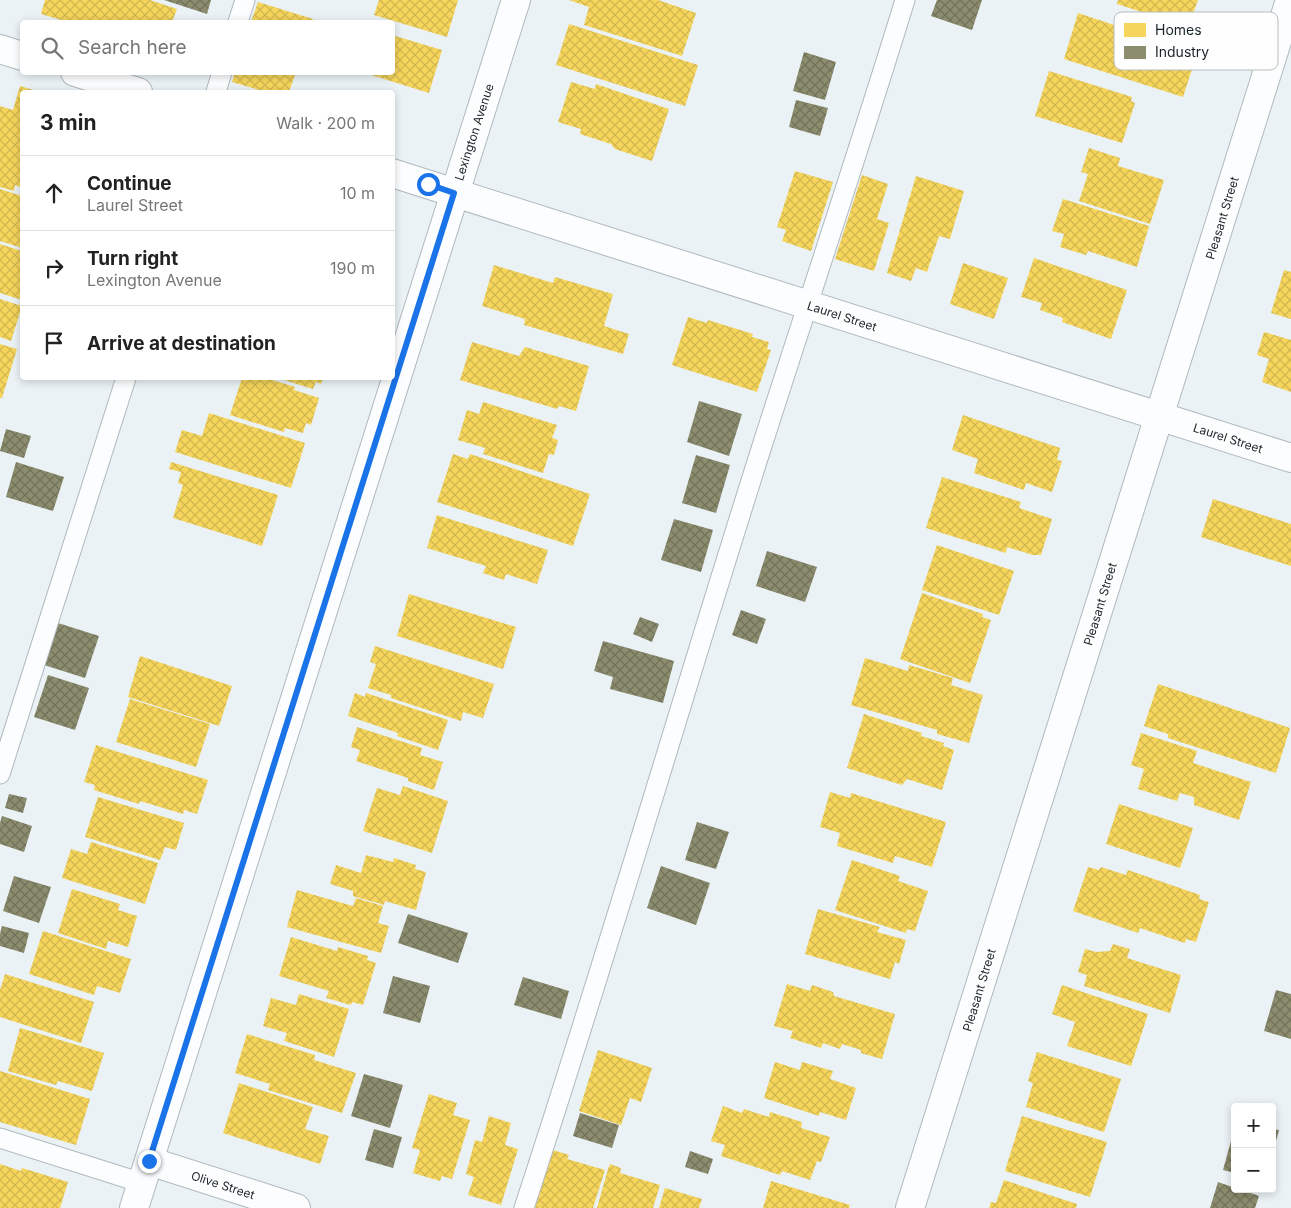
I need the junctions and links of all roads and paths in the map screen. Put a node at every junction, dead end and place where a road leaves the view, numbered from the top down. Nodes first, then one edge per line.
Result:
1 (245, 0) edge
2 (516, 0) edge
3 (905, 0) edge
4 (1290, 0) edge
5 (239, 20) edge
6 (1278, 38) edge
7 (0, 49) edge
8 (20, 55) edge
9 (1268, 70) edge
10 (84, 75) edge
11 (221, 75) edge
12 (132, 90) edge
13 (217, 90) edge
14 (395, 174) edge
15 (454, 193) junction
16 (808, 305) junction
17 (125, 380) edge
18 (1159, 417) junction
19 (1291, 458) edge
20 (0, 774) edge
21 (0, 1138) edge
22 (142, 1184) edge
23 (296, 1208) edge
24 (524, 1208) edge
25 (910, 1208) edge

1 - 5 lane
2 - 15 street, Lexington Avenue
3 - 16 lane
4 - 6 street, Pleasant Street
7 - 8 street
9 - 18 street, Pleasant Street
10 - 12 street
11 - 13 lane
14 - 15 street, Laurel Street
15 - 16 street, Laurel Street
15 - 22 street, Lexington Avenue
16 - 18 street, Laurel Street
16 - 24 lane
17 - 20 lane
18 - 19 street, Laurel Street
18 - 25 street, Pleasant Street
21 - 22 lane
22 - 23 street, Olive Street

